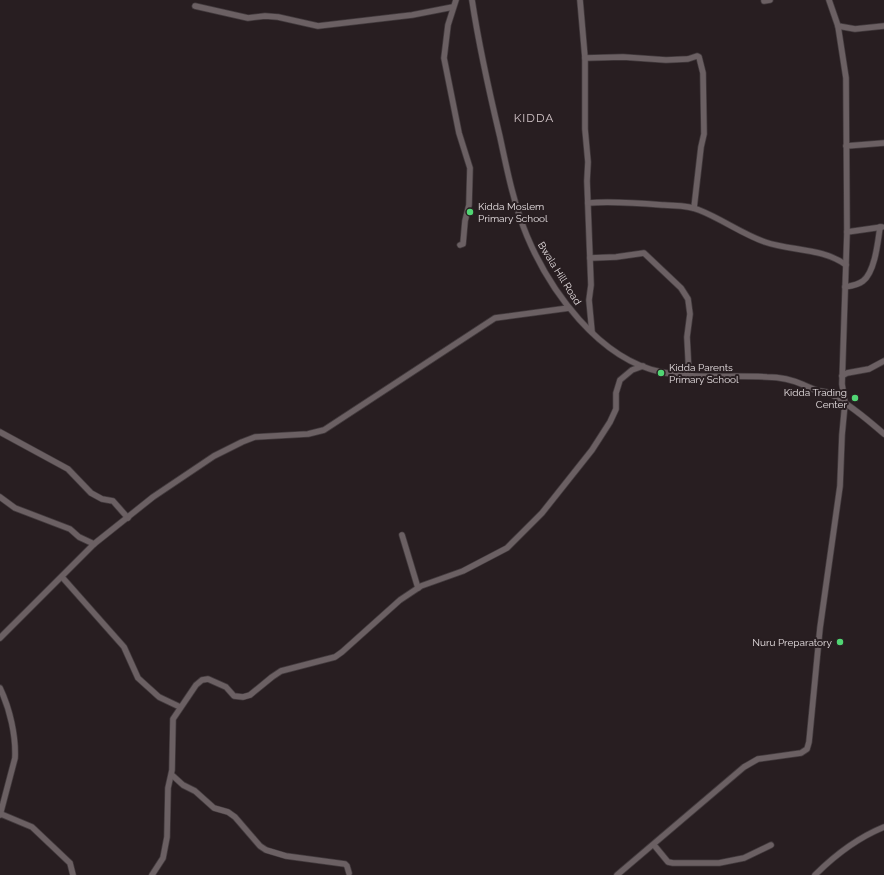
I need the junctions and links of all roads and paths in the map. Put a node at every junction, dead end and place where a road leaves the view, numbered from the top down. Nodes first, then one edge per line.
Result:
1 (456, 0) edge
2 (472, 0) edge
3 (580, 0) edge
4 (829, 0) edge
5 (195, 6) dead end
6 (453, 7) junction
7 (838, 26) junction
8 (884, 26) edge
9 (585, 58) junction
10 (884, 143) edge
11 (846, 146) junction
12 (588, 203) junction
13 (694, 208) junction
14 (882, 227) edge
15 (847, 232) junction
16 (460, 245) dead end
17 (590, 258) junction
18 (846, 265) junction
19 (845, 288) junction
20 (569, 308) junction
21 (592, 332) junction
22 (884, 361) edge
23 (643, 366) junction
24 (689, 375) junction
25 (842, 376) junction
26 (846, 403) junction
27 (0, 432) edge
28 (884, 434) edge
29 (0, 497) edge
30 (128, 518) junction
31 (402, 535) dead end
32 (94, 544) junction
33 (62, 577) junction
34 (418, 588) junction
35 (0, 638) edge
36 (0, 688) edge
37 (180, 707) junction
38 (172, 775) junction
39 (0, 815) edge
40 (884, 827) edge
41 (654, 845) junction
42 (772, 845) dead end
43 (349, 873) dead end
44 (73, 875) edge
45 (152, 875) edge
46 (617, 875) edge
47 (816, 875) edge

1 - 6 street
2 - 20 street, Bwala Hill Road
3 - 9 street
4 - 7 street
5 - 6 street
6 - 16 street
7 - 8 street
7 - 11 street
9 - 12 street
9 - 13 street
10 - 11 street
11 - 15 street
12 - 13 street
12 - 17 street
13 - 18 street
14 - 15 street
14 - 19 street
15 - 18 street
17 - 21 street
17 - 24 street
18 - 19 street
19 - 25 street
20 - 21 street, Bwala Hill Road
20 - 30 street
21 - 23 street, Bwala Hill Road
22 - 25 street
23 - 24 street, Bwala Hill Road
23 - 34 street
24 - 26 street, Bwala Hill Road
25 - 26 street
26 - 28 street, Bwala Hill Road
26 - 41 street
27 - 30 street
29 - 32 street
30 - 32 street
31 - 34 street
32 - 33 street
33 - 35 street
33 - 37 street
34 - 37 street
36 - 39 street
37 - 38 street
38 - 43 street
38 - 45 street
39 - 44 street
40 - 47 street
41 - 42 street
41 - 46 street

